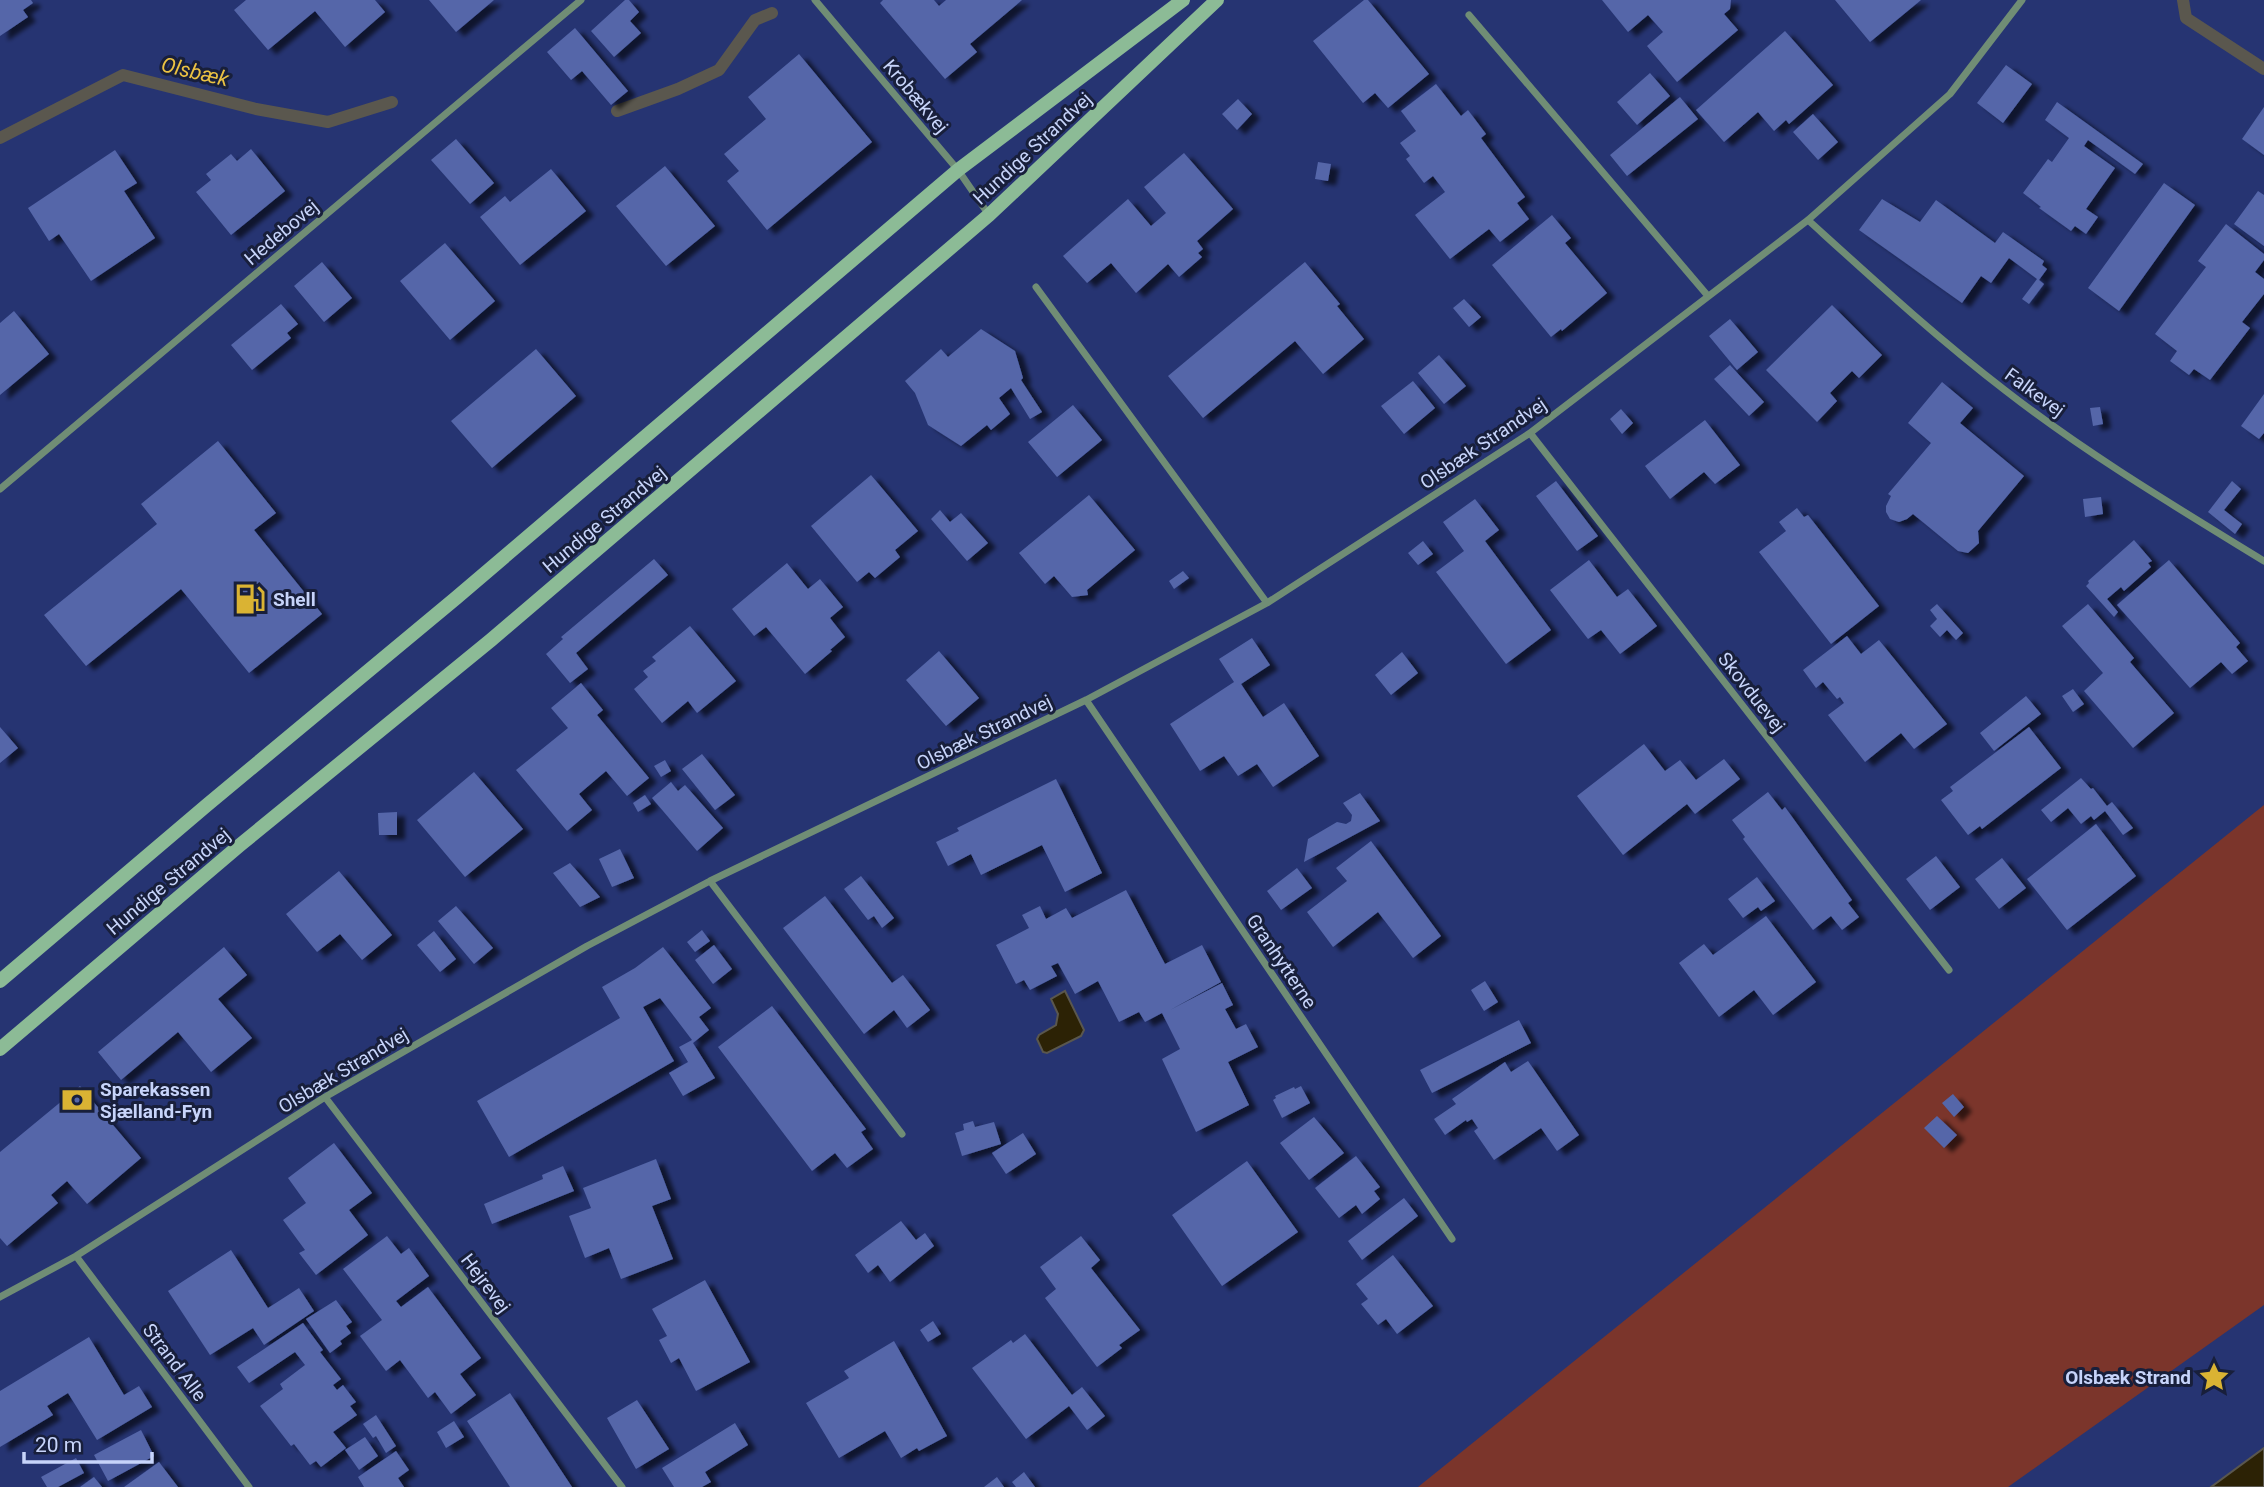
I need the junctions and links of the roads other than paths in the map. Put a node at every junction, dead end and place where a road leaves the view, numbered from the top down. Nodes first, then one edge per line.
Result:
1 (581, 0) edge
2 (815, 0) edge
3 (1183, 0) edge
4 (1217, 0) edge
5 (2022, 0) edge
6 (1469, 15) dead end
7 (958, 170) junction
8 (989, 215) junction
9 (1808, 220) junction
10 (1036, 287) dead end
11 (1709, 296) junction
12 (1530, 433) junction
13 (0, 489) edge
14 (2264, 561) edge
15 (1268, 603) junction
16 (1086, 700) junction
17 (710, 881) junction
18 (1949, 970) dead end
19 (0, 981) edge
20 (0, 1049) edge
21 (325, 1097) junction
22 (902, 1134) dead end
23 (1452, 1239) dead end
24 (76, 1256) junction
25 (0, 1297) edge
26 (249, 1487) edge
27 (622, 1487) edge

1 - 13 street, Hedebovej
2 - 7 street, Krobækvej
3 - 7 main road, Hundige Strandvej
4 - 8 main road, Hundige Strandvej
5 - 9 street, Olsbæk Strandvej
6 - 11 street
7 - 8 street, Krobækvej
7 - 19 main road, Hundige Strandvej
8 - 20 main road, Hundige Strandvej
9 - 11 street, Olsbæk Strandvej
9 - 14 street, Falkevej
10 - 15 street
11 - 12 street, Olsbæk Strandvej
12 - 15 street, Olsbæk Strandvej
12 - 18 street, Skovduevej
15 - 16 street, Olsbæk Strandvej
16 - 17 street, Olsbæk Strandvej
16 - 23 street, Granhytterne
17 - 21 street, Olsbæk Strandvej
17 - 22 street
21 - 24 street, Olsbæk Strandvej
21 - 27 street, Hejrevej
24 - 25 street, Olsbæk Strandvej
24 - 26 street, Strand Alle

